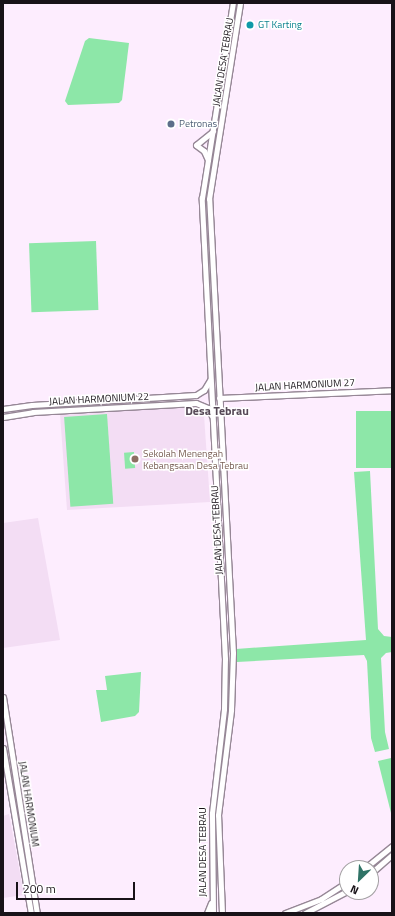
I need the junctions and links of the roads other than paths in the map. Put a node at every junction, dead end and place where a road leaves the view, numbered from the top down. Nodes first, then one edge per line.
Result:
1 (233, 3) edge
2 (240, 3) edge
3 (214, 130) junction
4 (208, 161) junction
5 (211, 379) junction
6 (392, 390) edge
7 (196, 395) junction
8 (219, 398) junction
9 (196, 404) junction
10 (3, 410) edge
11 (3, 417) edge
12 (214, 419) junction
13 (3, 697) edge
14 (3, 748) edge
15 (392, 846) edge
16 (392, 855) edge
17 (375, 860) edge
18 (379, 866) edge
19 (339, 887) edge
20 (339, 895) edge
21 (212, 898) junction
22 (223, 912) edge
23 (31, 913) edge
24 (38, 913) edge
25 (207, 913) edge
26 (213, 913) edge
27 (284, 913) edge
28 (305, 913) edge

1 - 3 main road, JALAN DESA TEBRAU
2 - 8 main road, JALAN DESA TEBRAU
3 - 4 main road, JALAN DESA TEBRAU
3 - 4 main road
4 - 5 main road, JALAN DESA TEBRAU
5 - 7 main road
5 - 12 main road, JALAN DESA TEBRAU
6 - 8 main road, JALAN HARMONIUM 27
7 - 9 main road
7 - 10 main road, JALAN HARMONIUM 22
8 - 22 main road, JALAN DESA TEBRAU
9 - 11 main road, JALAN HARMONIUM 22
9 - 12 main road
12 - 21 main road, JALAN DESA TEBRAU
13 - 24 main road, JALAN HARMONIUM
14 - 23 main road, JALAN HARMONIUM
15 - 17 main road
16 - 18 main road
19 - 27 main road
20 - 28 main road
21 - 25 main road
21 - 26 main road, JALAN DESA TEBRAU

